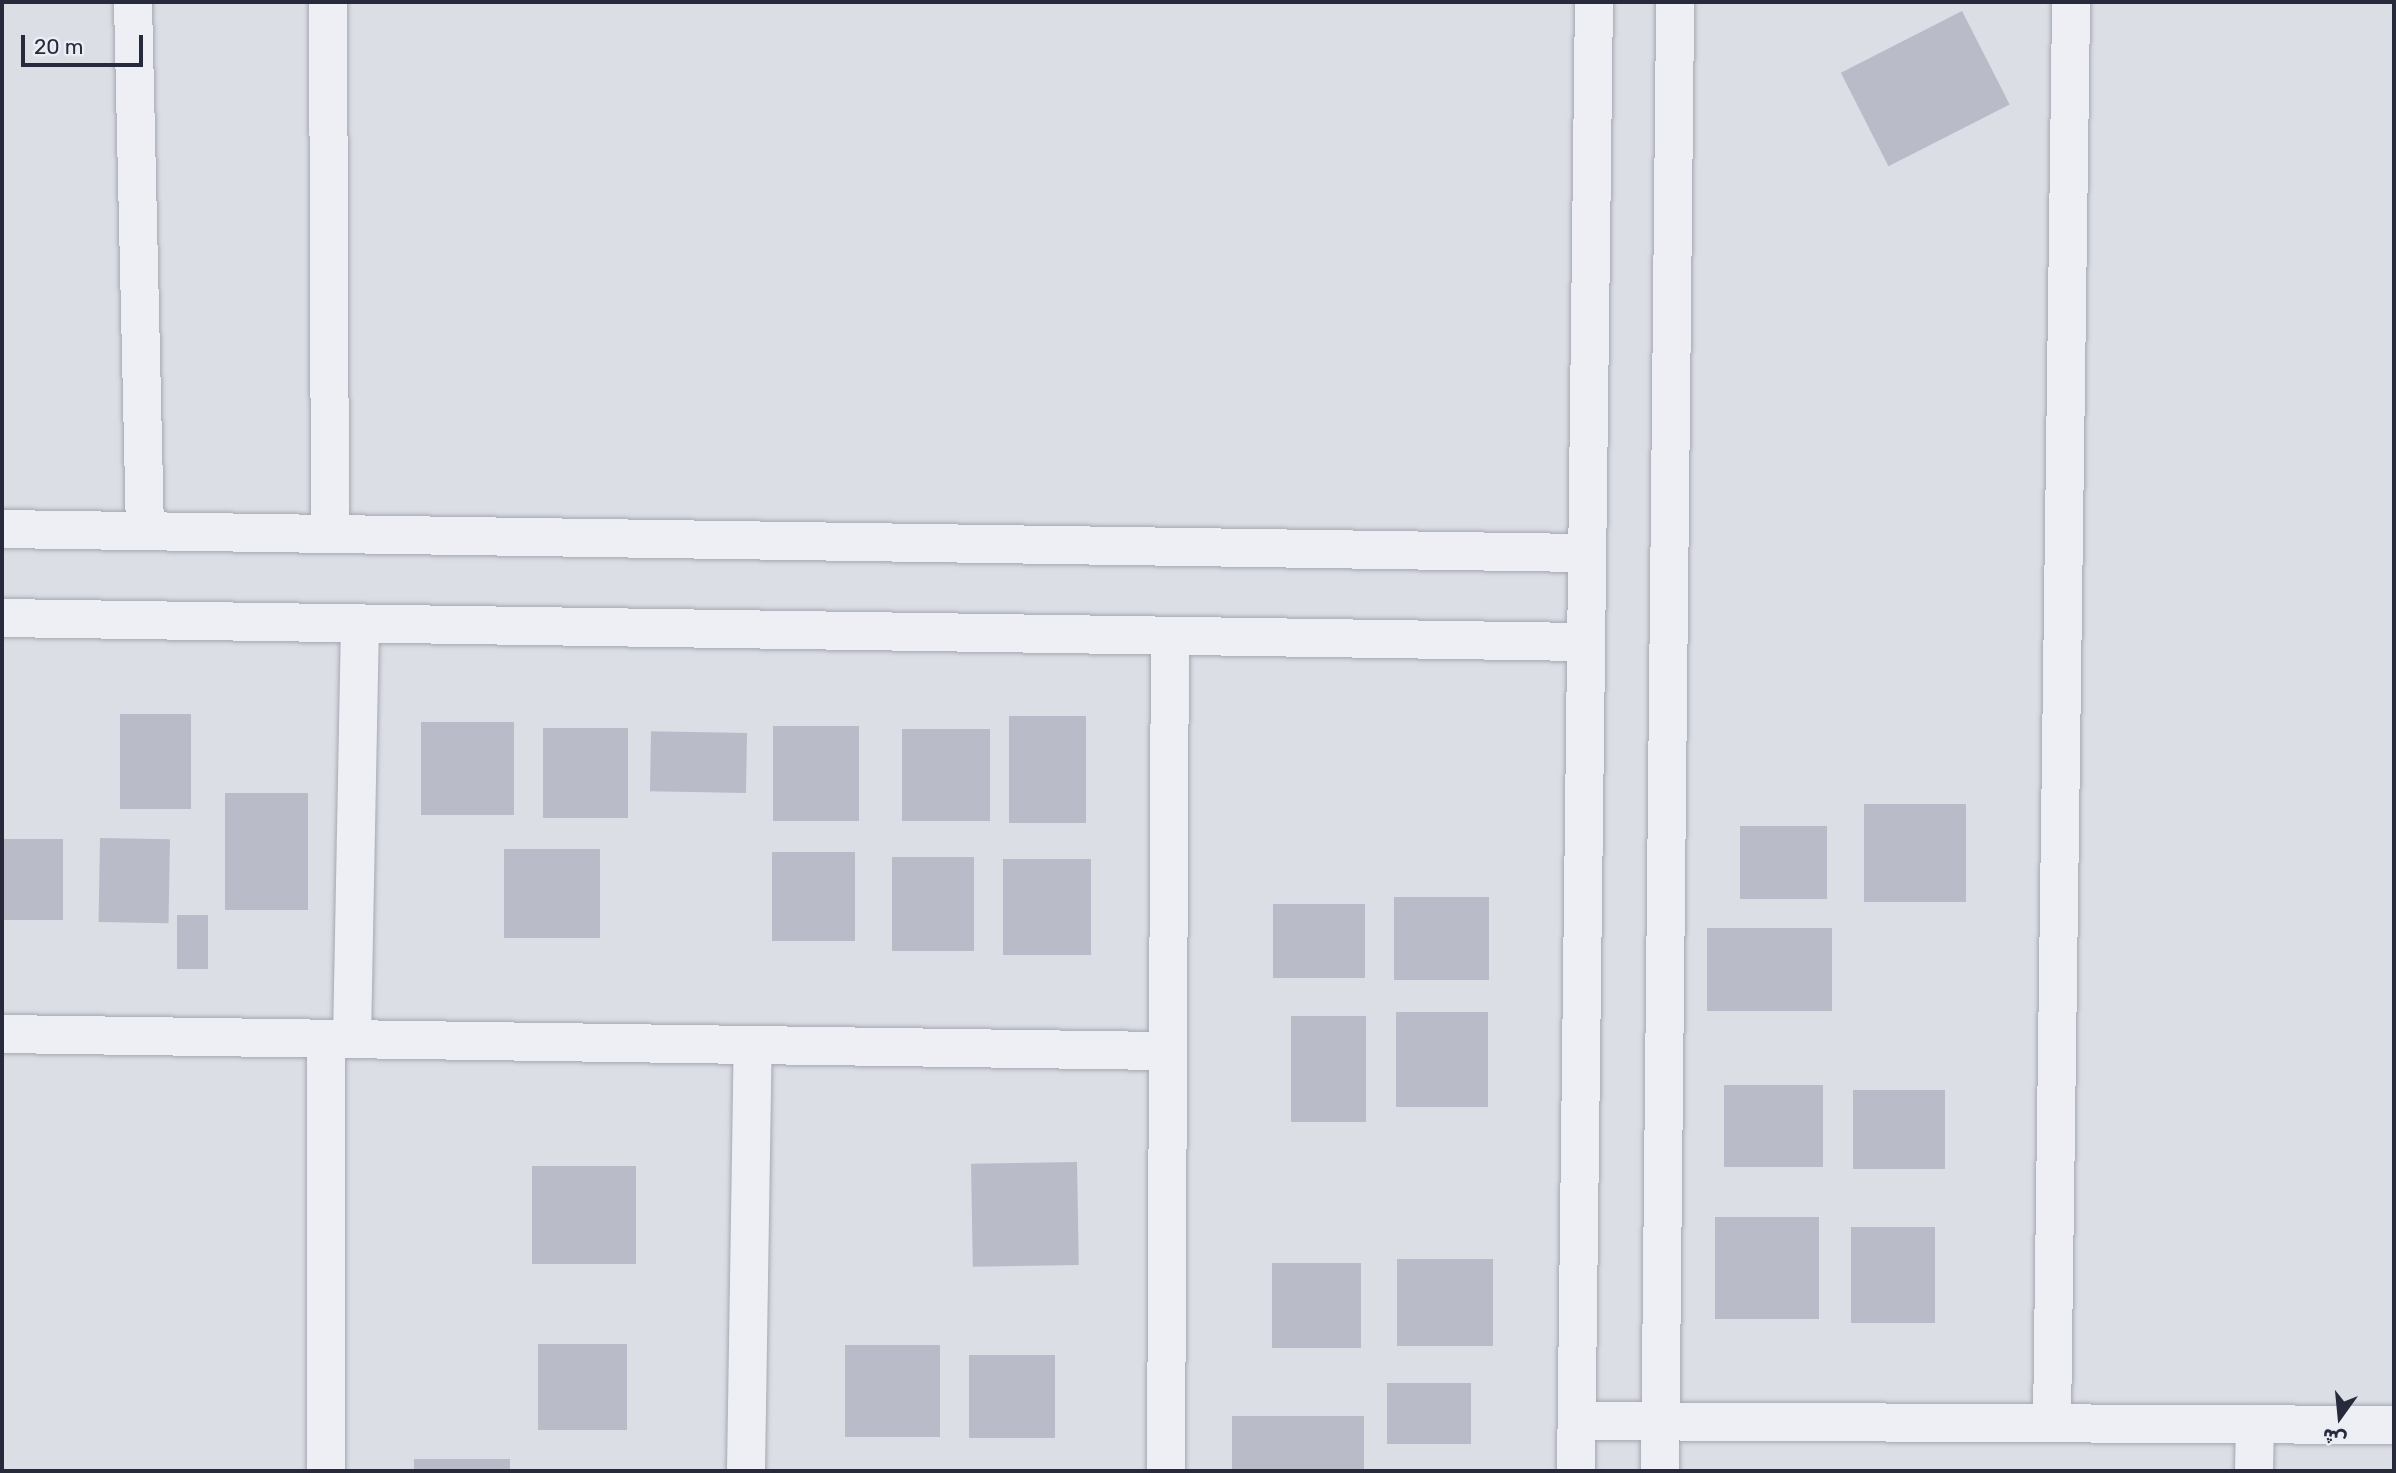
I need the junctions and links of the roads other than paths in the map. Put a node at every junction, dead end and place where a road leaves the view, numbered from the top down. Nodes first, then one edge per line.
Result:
1 (133, 2) edge
2 (328, 2) edge
3 (1594, 2) edge
4 (1675, 2) edge
5 (2071, 2) edge
6 (2, 529) edge
7 (145, 531) junction
8 (330, 533) junction
9 (1587, 553) junction
10 (2, 618) edge
11 (360, 623) junction
12 (1170, 636) junction
13 (1586, 642) junction
14 (2, 1034) edge
15 (339, 1039) junction
16 (753, 1045) junction
17 (1168, 1051) junction
18 (1661, 1419) junction
19 (1577, 1421) junction
20 (2052, 1422) junction
21 (2255, 1424) junction
22 (2394, 1425) edge
23 (326, 1471) edge
24 (746, 1471) edge
25 (1166, 1471) edge
26 (1576, 1471) edge
27 (1660, 1471) edge
28 (2254, 1471) edge

1 - 7 street
2 - 8 street
3 - 9 street
4 - 18 street
5 - 20 street
6 - 7 street
7 - 8 street
8 - 9 street
9 - 13 street
10 - 11 street
11 - 12 street
11 - 15 street
12 - 13 street
12 - 17 street
13 - 19 street
14 - 15 street
15 - 16 street
15 - 23 street
16 - 17 street
16 - 24 street
17 - 25 street
18 - 19 street
18 - 20 street
18 - 27 street
19 - 26 street
20 - 21 street
21 - 22 street
21 - 28 street

